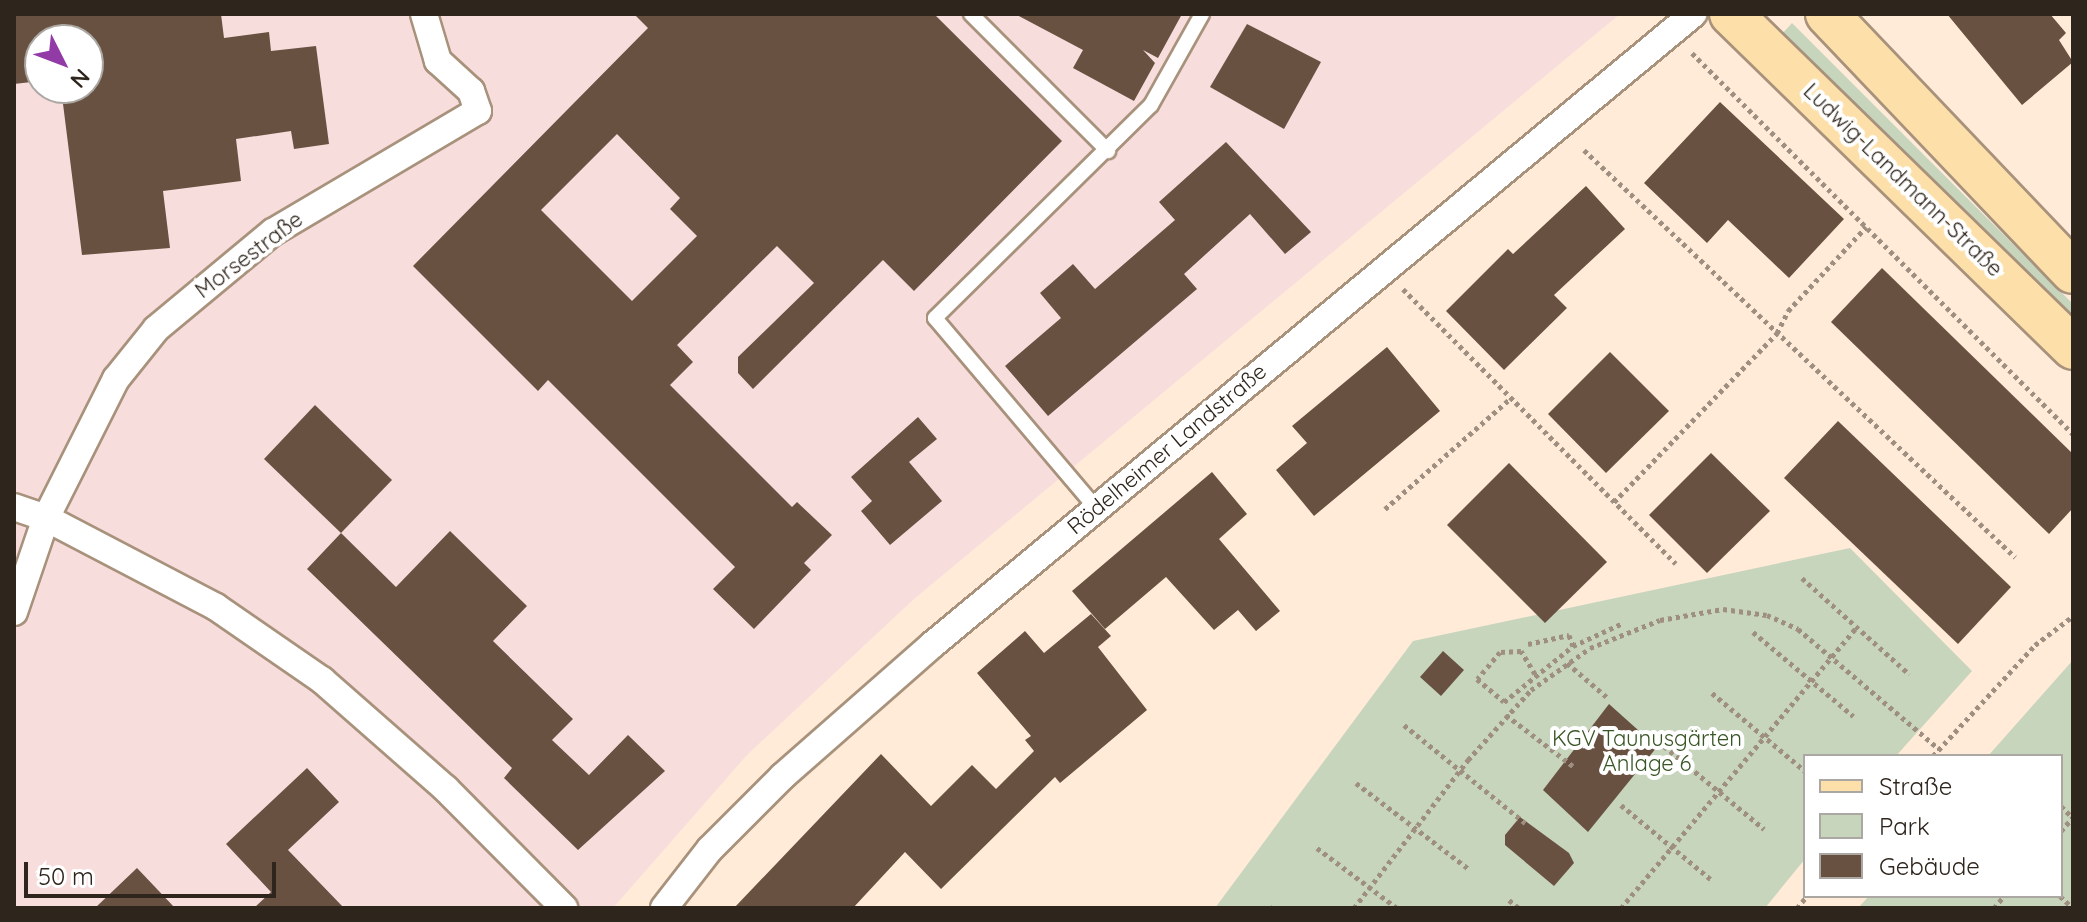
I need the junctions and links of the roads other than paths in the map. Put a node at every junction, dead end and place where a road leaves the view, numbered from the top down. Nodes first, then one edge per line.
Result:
1 (424, 14) edge
2 (971, 14) edge
3 (1202, 14) edge
4 (1693, 14) edge
5 (1731, 14) edge
6 (1827, 14) edge
7 (1108, 151) junction
8 (2073, 272) edge
9 (2073, 348) edge
10 (14, 507) edge
11 (1096, 508) junction
12 (46, 518) junction
13 (14, 612) edge
14 (564, 908) edge
15 (664, 908) edge

1 - 12 street, Morsestraße
2 - 7 lane
3 - 7 lane
4 - 11 street, Rödelheimer Landstraße
5 - 9 main road, Ludwig-Landmann-Straße
6 - 8 main road
7 - 11 lane
10 - 12 street
11 - 15 street, Rödelheimer Landstraße
12 - 13 street, Morsestraße
12 - 14 street

